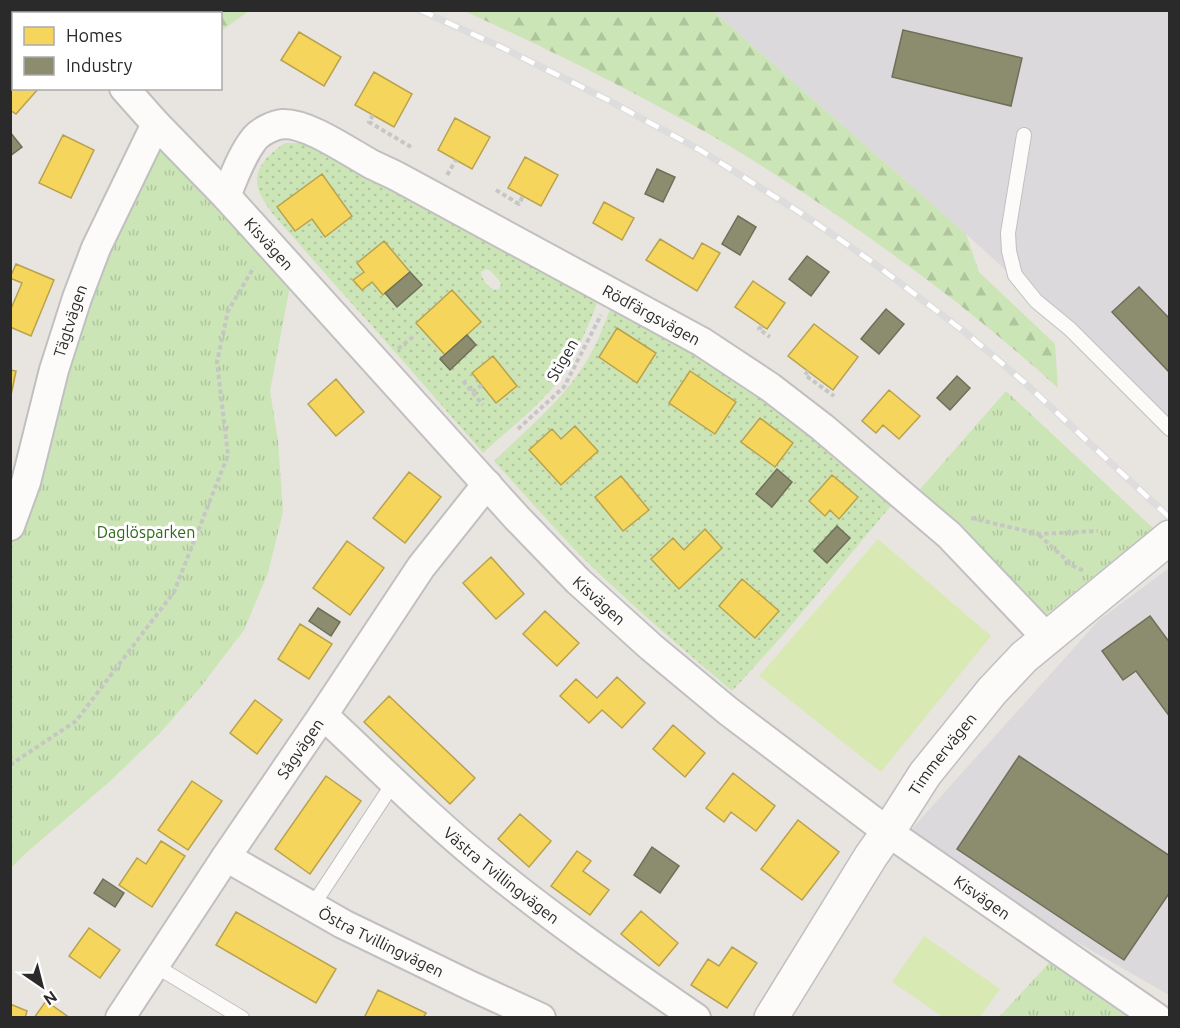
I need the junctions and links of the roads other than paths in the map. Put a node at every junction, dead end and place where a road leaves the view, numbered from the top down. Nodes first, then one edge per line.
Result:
1 (126, 90) edge
2 (156, 124) junction
3 (1024, 135) dead end
4 (226, 196) junction
5 (1170, 429) edge
6 (487, 484) junction
7 (10, 526) edge
8 (1170, 537) edge
9 (1047, 638) junction
10 (323, 715) junction
11 (394, 782) junction
12 (888, 832) junction
13 (225, 857) junction
14 (313, 905) junction
15 (154, 965) junction
16 (120, 1017) edge
17 (242, 1017) edge
18 (541, 1017) edge
19 (696, 1017) edge
20 (771, 1017) edge
21 (1157, 1017) edge

1 - 2 street, Kisvägen
2 - 4 street, Kisvägen
2 - 7 street, Tägtvägen
3 - 5 lane
4 - 6 street, Kisvägen
4 - 9 street, Rödfärgsvägen
6 - 10 street, Sågvägen
6 - 12 street, Kisvägen
8 - 9 street, Timmervägen
9 - 12 street, Timmervägen
10 - 11 street, Västra Tvillingvägen
10 - 13 street, Sågvägen
11 - 14 lane
11 - 19 street, Västra Tvillingvägen
12 - 20 street, Timmervägen
12 - 21 street, Kisvägen
13 - 14 street, Östra Tvillingvägen
13 - 15 street, Sågvägen
14 - 18 street, Östra Tvillingvägen
15 - 16 street, Sågvägen
15 - 17 lane

